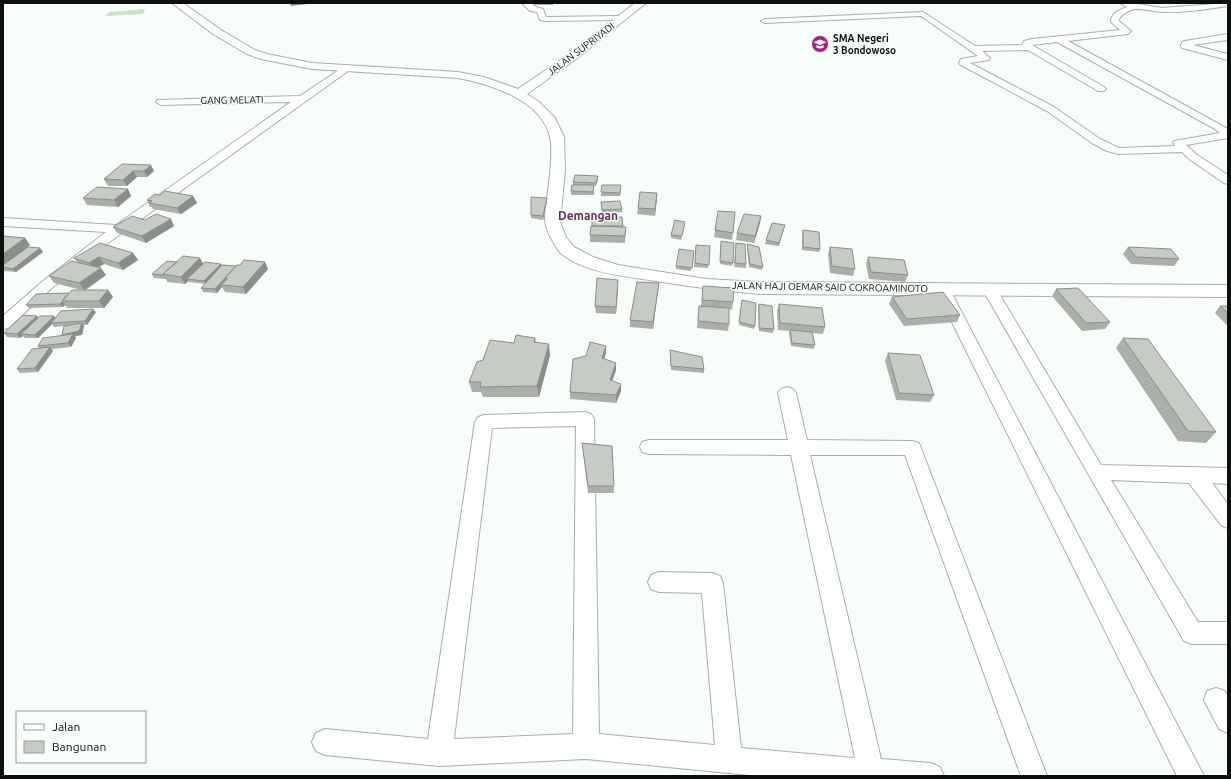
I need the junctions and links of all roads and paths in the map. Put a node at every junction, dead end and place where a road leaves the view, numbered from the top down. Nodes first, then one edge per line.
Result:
1 (177, 3) edge
2 (526, 3) edge
3 (641, 3) edge
4 (1124, 3) edge
5 (1228, 4) edge
6 (1133, 7) junction
7 (622, 18) junction
8 (765, 20) dead end
9 (1228, 37) edge
10 (1060, 40) junction
11 (1029, 47) junction
12 (973, 49) junction
13 (1228, 58) edge
14 (345, 69) junction
15 (1101, 89) dead end
16 (519, 94) junction
17 (302, 99) junction
18 (162, 102) dead end
19 (1228, 134) edge
20 (1183, 149) junction
21 (1228, 180) edge
22 (3, 222) edge
23 (119, 229) junction
24 (942, 288) junction
25 (990, 290) junction
26 (1228, 291) edge
27 (3, 324) edge
28 (786, 394) dead end
29 (649, 447) dead end
30 (799, 448) junction
31 (1096, 472) junction
32 (1195, 476) junction
33 (1228, 476) edge
34 (1228, 520) edge
35 (659, 582) dead end
36 (1228, 633) edge
37 (325, 742) dead end
38 (586, 746) junction
39 (439, 753) junction
40 (729, 760) junction
41 (872, 774) edge
42 (931, 776) edge
43 (1034, 776) edge
44 (1191, 776) edge

1 - 14 street, JALAN HAJI OEMAR SAID COKROAMINOTO
2 - 7 street
3 - 7 street, JALAN SUPRIYADI
4 - 6 street
5 - 6 street
6 - 10 street
7 - 16 street, JALAN SUPRIYADI
8 - 12 street
9 - 13 street
10 - 11 street
10 - 19 street
11 - 12 street
11 - 15 street
12 - 20 street
14 - 16 street, JALAN HAJI OEMAR SAID COKROAMINOTO
14 - 17 street
16 - 24 street, JALAN HAJI OEMAR SAID COKROAMINOTO
17 - 18 street, GANG MELATI
17 - 23 street
19 - 20 street
20 - 21 street
22 - 23 street
23 - 27 street
24 - 25 street, JALAN HAJI OEMAR SAID COKROAMINOTO
24 - 44 street
25 - 26 street, JALAN HAJI OEMAR SAID COKROAMINOTO
25 - 31 street
28 - 30 street
29 - 30 street
30 - 41 street
30 - 43 street
31 - 32 street
31 - 36 street
32 - 33 street
32 - 34 street
35 - 40 street
37 - 39 street
38 - 39 street
38 - 39 street
38 - 40 street
40 - 41 street
41 - 42 street

